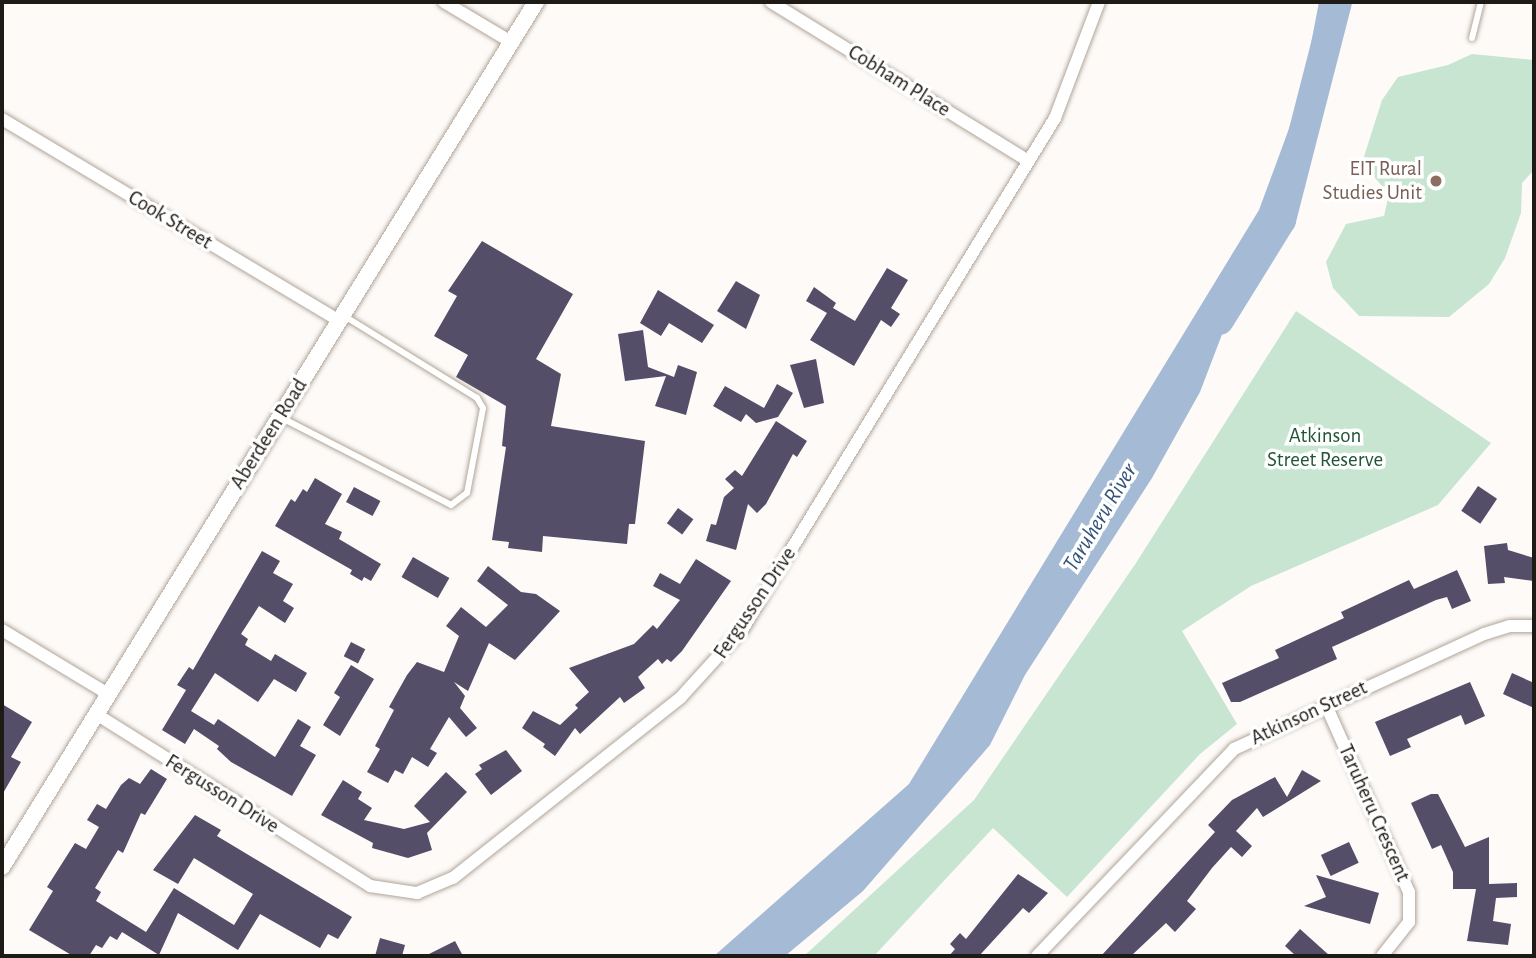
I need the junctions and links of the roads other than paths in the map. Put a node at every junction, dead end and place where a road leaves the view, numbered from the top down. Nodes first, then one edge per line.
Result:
1 (444, 2) edge
2 (536, 2) edge
3 (771, 2) edge
4 (1098, 2) edge
5 (1481, 2) edge
6 (1472, 38) dead end
7 (511, 42) junction
8 (2, 118) edge
9 (1028, 160) junction
10 (340, 318) junction
11 (280, 417) junction
12 (1534, 626) edge
13 (2, 630) edge
14 (108, 694) junction
15 (1326, 705) junction
16 (96, 714) junction
17 (2, 867) edge
18 (1037, 956) edge
19 (1382, 956) edge

1 - 7 street
2 - 7 street, Aberdeen Road
3 - 9 street, Cobham Place
4 - 9 street, Fergusson Drive
5 - 6 lane
7 - 10 street, Aberdeen Road
8 - 10 street, Cook Street
9 - 16 street, Fergusson Drive
10 - 11 street, Aberdeen Road
10 - 11 lane
11 - 14 street, Aberdeen Road
12 - 15 street, Atkinson Street
13 - 14 street
14 - 16 street, Aberdeen Road
15 - 18 street, Atkinson Street
15 - 19 street, Taruheru Crescent
16 - 17 street, Aberdeen Road

